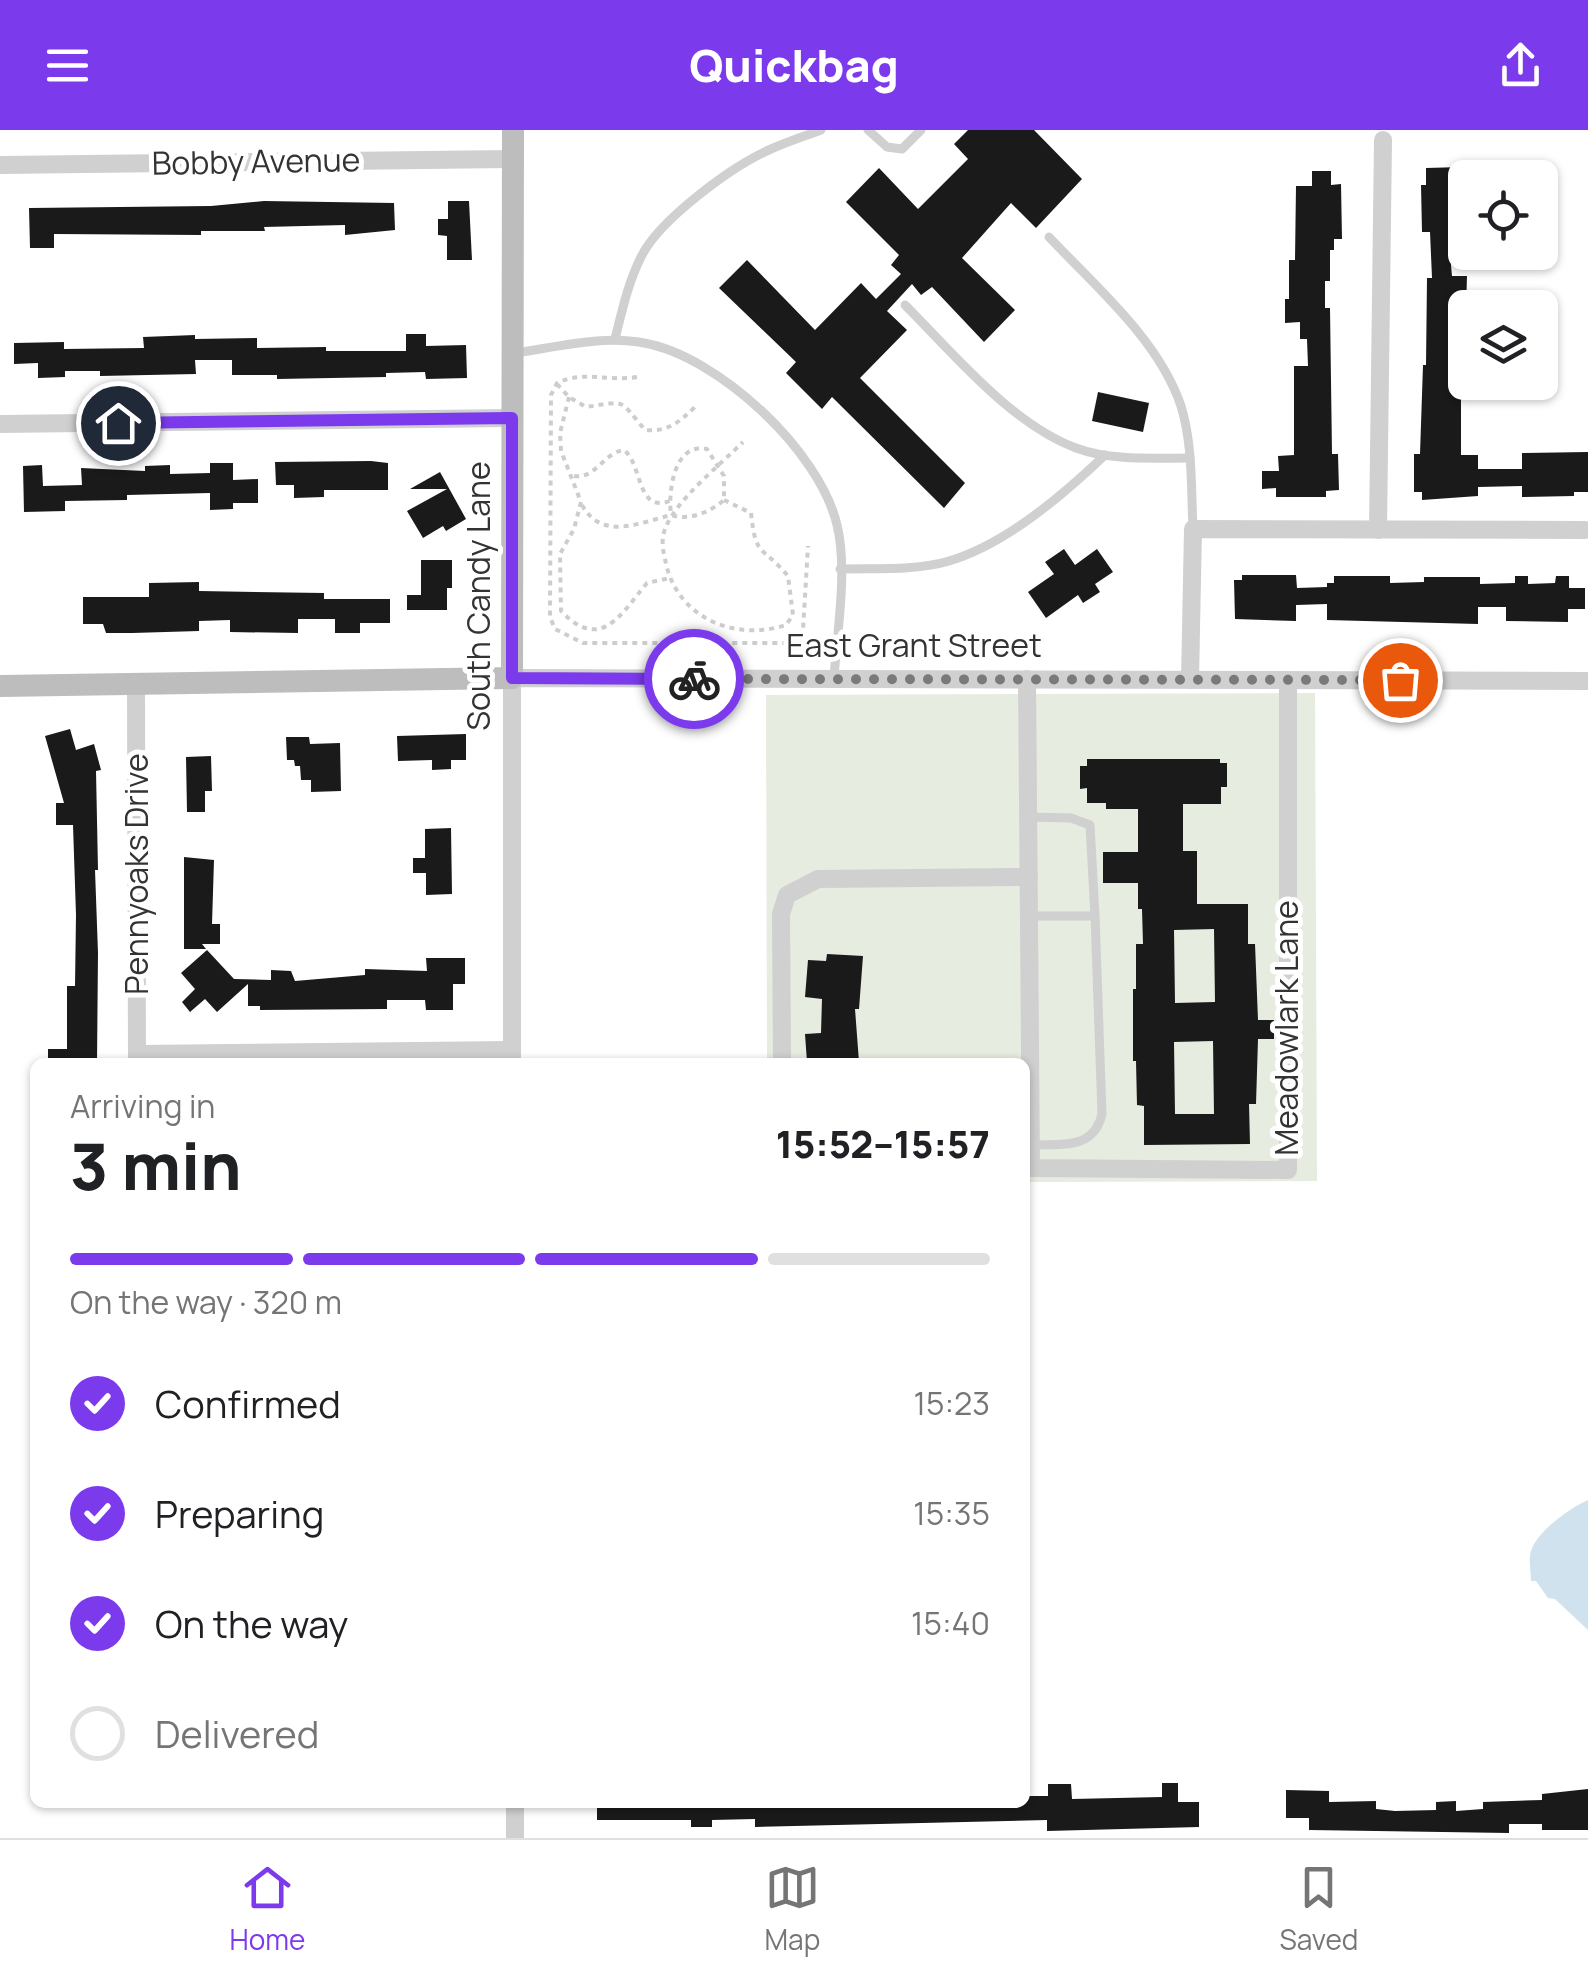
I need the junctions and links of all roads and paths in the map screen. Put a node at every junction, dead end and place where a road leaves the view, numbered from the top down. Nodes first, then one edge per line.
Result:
1 (513, 130) edge
2 (822, 130) edge
3 (868, 130) edge
4 (920, 130) edge
5 (1383, 140) dead end
6 (513, 159) junction
7 (0, 165) edge
8 (1049, 237) dead end
9 (905, 305) dead end
10 (615, 339) junction
11 (512, 354) junction
12 (637, 377) dead end
13 (557, 383) junction
14 (569, 397) junction
15 (696, 406) dead end
16 (512, 418) junction
17 (0, 424) edge
18 (550, 434) junction
19 (560, 434) junction
20 (743, 442) dead end
21 (1104, 455) junction
22 (1190, 458) junction
23 (717, 469) junction
24 (573, 476) junction
25 (724, 500) junction
26 (670, 501) junction
27 (580, 502) junction
28 (671, 515) junction
29 (1192, 529) junction
30 (1378, 530) junction
31 (1584, 530) dead end
32 (808, 546) dead end
33 (840, 569) junction
34 (550, 571) junction
35 (559, 571) junction
36 (670, 578) junction
37 (602, 627) junction
38 (732, 628) junction
39 (603, 643) junction
40 (732, 644) junction
41 (512, 678) junction
42 (834, 678) junction
43 (1027, 679) junction
44 (1190, 680) junction
45 (1288, 680) junction
46 (1588, 681) edge
47 (136, 685) junction
48 (0, 686) edge
49 (1028, 816) junction
50 (1028, 878) junction
51 (1029, 916) junction
52 (1095, 916) junction
53 (512, 1056) edge
54 (137, 1058) edge
55 (782, 1058) edge
56 (1029, 1058) edge
57 (1030, 1150) edge
58 (1030, 1159) edge
59 (515, 1808) edge
60 (515, 1838) edge

1 - 6 main road, South Candy Lane
2 - 10 lane
3 - 4 lane
5 - 30 street
6 - 7 street, Bobby Avenue
6 - 11 main road, South Candy Lane
8 - 22 lane
9 - 21 lane
10 - 11 lane
10 - 33 lane
11 - 16 main road, South Candy Lane
12 - 13 path
13 - 14 path
13 - 18 path
14 - 15 path
14 - 19 path
16 - 17 street
16 - 41 main road, South Candy Lane
18 - 19 path
18 - 34 path
19 - 24 path
20 - 23 path
21 - 22 lane
21 - 33 lane
22 - 29 lane
23 - 25 path
23 - 26 path
23 - 28 path
24 - 26 path
24 - 27 path
25 - 28 path
25 - 38 path
26 - 28 path
27 - 28 path
27 - 35 path
28 - 36 path
29 - 30 street
29 - 44 street
30 - 31 street
32 - 40 path
33 - 42 lane
34 - 35 path
34 - 39 path
35 - 37 path
36 - 37 path
36 - 38 path
37 - 39 path
38 - 40 path
39 - 40 path
41 - 42 street, East Grant Street
41 - 47 main road, East Grant Street
41 - 53 street, South Candy Lane
42 - 43 street, East Grant Street
43 - 44 street, East Grant Street
43 - 49 street
44 - 45 street, East Grant Street
45 - 46 street, East Grant Street
45 - 58 street, Meadowlark Lane
47 - 48 main road, East Grant Street
47 - 54 street, Pennyoaks Drive
49 - 50 street
49 - 52 lane
50 - 51 street
50 - 55 street
51 - 52 lane
51 - 56 street
52 - 57 lane
53 - 54 street
59 - 60 street

